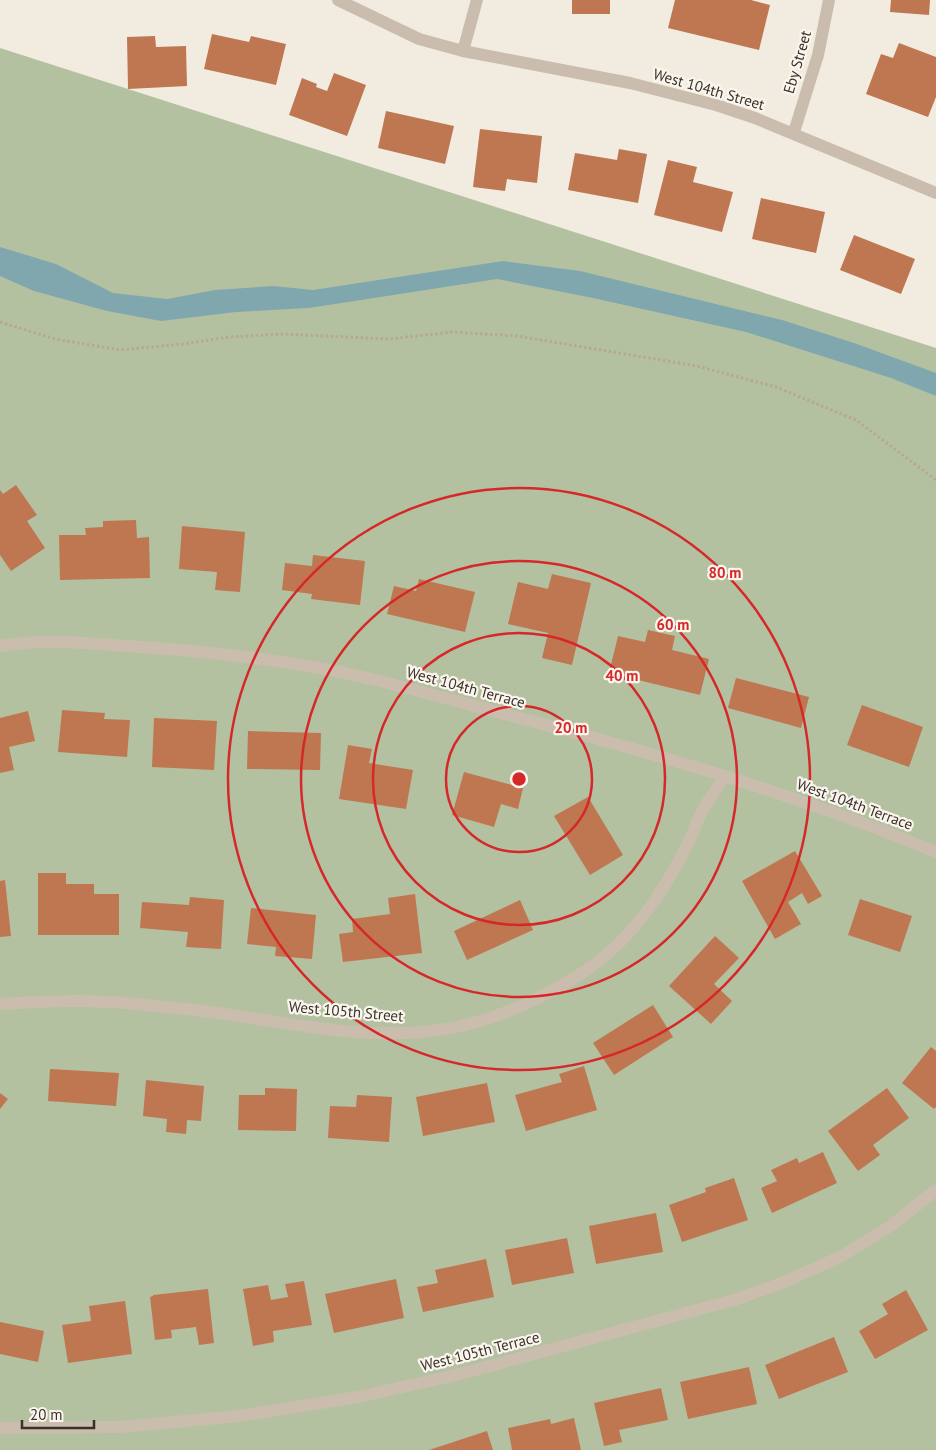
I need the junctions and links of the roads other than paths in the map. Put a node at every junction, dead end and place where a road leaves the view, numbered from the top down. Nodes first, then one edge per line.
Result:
1 (338, 0) edge
2 (477, 0) edge
3 (829, 0) edge
4 (463, 51) junction
5 (794, 132) junction
6 (936, 193) edge
7 (0, 646) edge
8 (725, 776) junction
9 (936, 852) edge
10 (0, 1004) edge
11 (936, 1190) edge
12 (0, 1428) edge

1 - 4 street, West 104th Street
2 - 4 street
3 - 5 street, Eby Street
4 - 5 street, West 104th Street
5 - 6 street, West 104th Street
7 - 8 street, West 104th Terrace
8 - 9 street, West 104th Terrace
8 - 10 street, West 105th Street
11 - 12 street, West 105th Terrace

